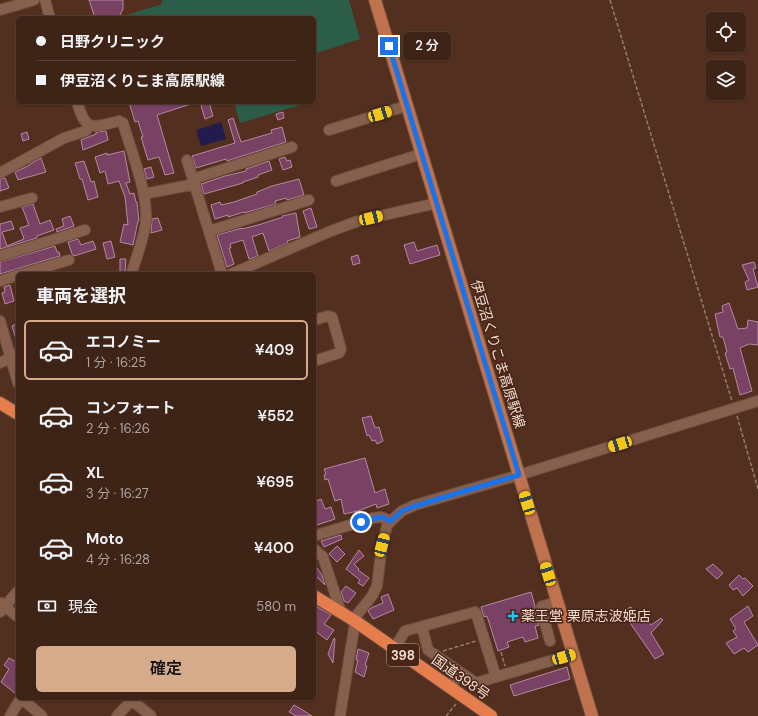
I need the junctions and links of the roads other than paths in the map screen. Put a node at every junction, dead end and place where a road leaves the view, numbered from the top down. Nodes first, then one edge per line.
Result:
1 (34, 0) edge
2 (45, 0) edge
3 (375, 0) edge
4 (0, 10) edge
5 (49, 16) edge
6 (78, 104) edge
7 (406, 106) junction
8 (89, 126) junction
9 (329, 130) dead end
10 (292, 147) dead end
11 (422, 154) junction
12 (187, 160) dead end
13 (0, 173) edge
14 (336, 181) dead end
15 (194, 182) junction
16 (144, 194) junction
17 (32, 198) dead end
18 (309, 200) dead end
19 (436, 203) junction
20 (0, 207) edge
21 (85, 230) dead end
22 (209, 231) junction
23 (0, 256) edge
24 (70, 260) dead end
25 (29, 272) edge
26 (132, 272) edge
27 (221, 272) edge
28 (236, 272) edge
29 (16, 276) edge
30 (0, 281) edge
31 (316, 319) edge
32 (0, 321) edge
33 (14, 355) edge
34 (316, 360) edge
35 (0, 363) edge
36 (16, 369) edge
37 (758, 401) edge
38 (0, 403) edge
39 (16, 413) edge
40 (519, 475) junction
41 (391, 521) junction
42 (316, 535) edge
43 (316, 551) edge
44 (16, 593) edge
45 (316, 597) edge
46 (557, 602) junction
47 (2, 607) edge
48 (341, 612) junction
49 (16, 616) edge
50 (355, 621) junction
51 (422, 626) junction
52 (550, 641) dead end
53 (394, 649) junction
54 (573, 654) junction
55 (460, 672) junction
56 (496, 677) junction
57 (449, 687) junction
58 (20, 700) edge
59 (23, 700) edge
60 (131, 700) edge
61 (133, 700) edge
62 (10, 716) edge
63 (42, 716) edge
64 (117, 716) edge
65 (151, 716) edge
66 (340, 716) edge
67 (491, 716) edge
68 (592, 716) edge

1 - 4 street
2 - 5 street
3 - 7 main road, 伊豆沼くりこま高原駅線
6 - 8 street
7 - 9 street
7 - 11 main road, 伊豆沼くりこま高原駅線
8 - 13 street
8 - 16 street
10 - 15 street
11 - 14 street
11 - 19 main road, 伊豆沼くりこま高原駅線
12 - 15 street
15 - 16 street
15 - 22 street
16 - 26 street
17 - 20 street
18 - 22 street
19 - 28 street
19 - 40 main road, 伊豆沼くりこま高原駅線
21 - 23 street
22 - 27 street
24 - 25 street
29 - 30 street
31 - 34 street
32 - 33 street
33 - 35 street
33 - 36 street
37 - 40 street
38 - 39 highway
40 - 41 street
40 - 46 main road, 伊豆沼くりこま高原駅線
41 - 42 street
41 - 50 street
43 - 48 street
44 - 47 street
45 - 48 highway, 国道398号 / 398
46 - 52 street
46 - 54 main road, 伊豆沼くりこま高原駅線
47 - 49 street
48 - 50 highway, 国道398号 / 398
50 - 53 highway, 国道398号 / 398
50 - 66 street
51 - 53 street
51 - 55 street
51 - 56 street
53 - 57 highway, 国道398号 / 398
54 - 56 street
54 - 68 main road, 伊豆沼くりこま高原駅線
55 - 56 street
55 - 57 street
57 - 67 highway, 国道398号 / 398
58 - 62 street
59 - 63 street
60 - 64 street
61 - 65 street

